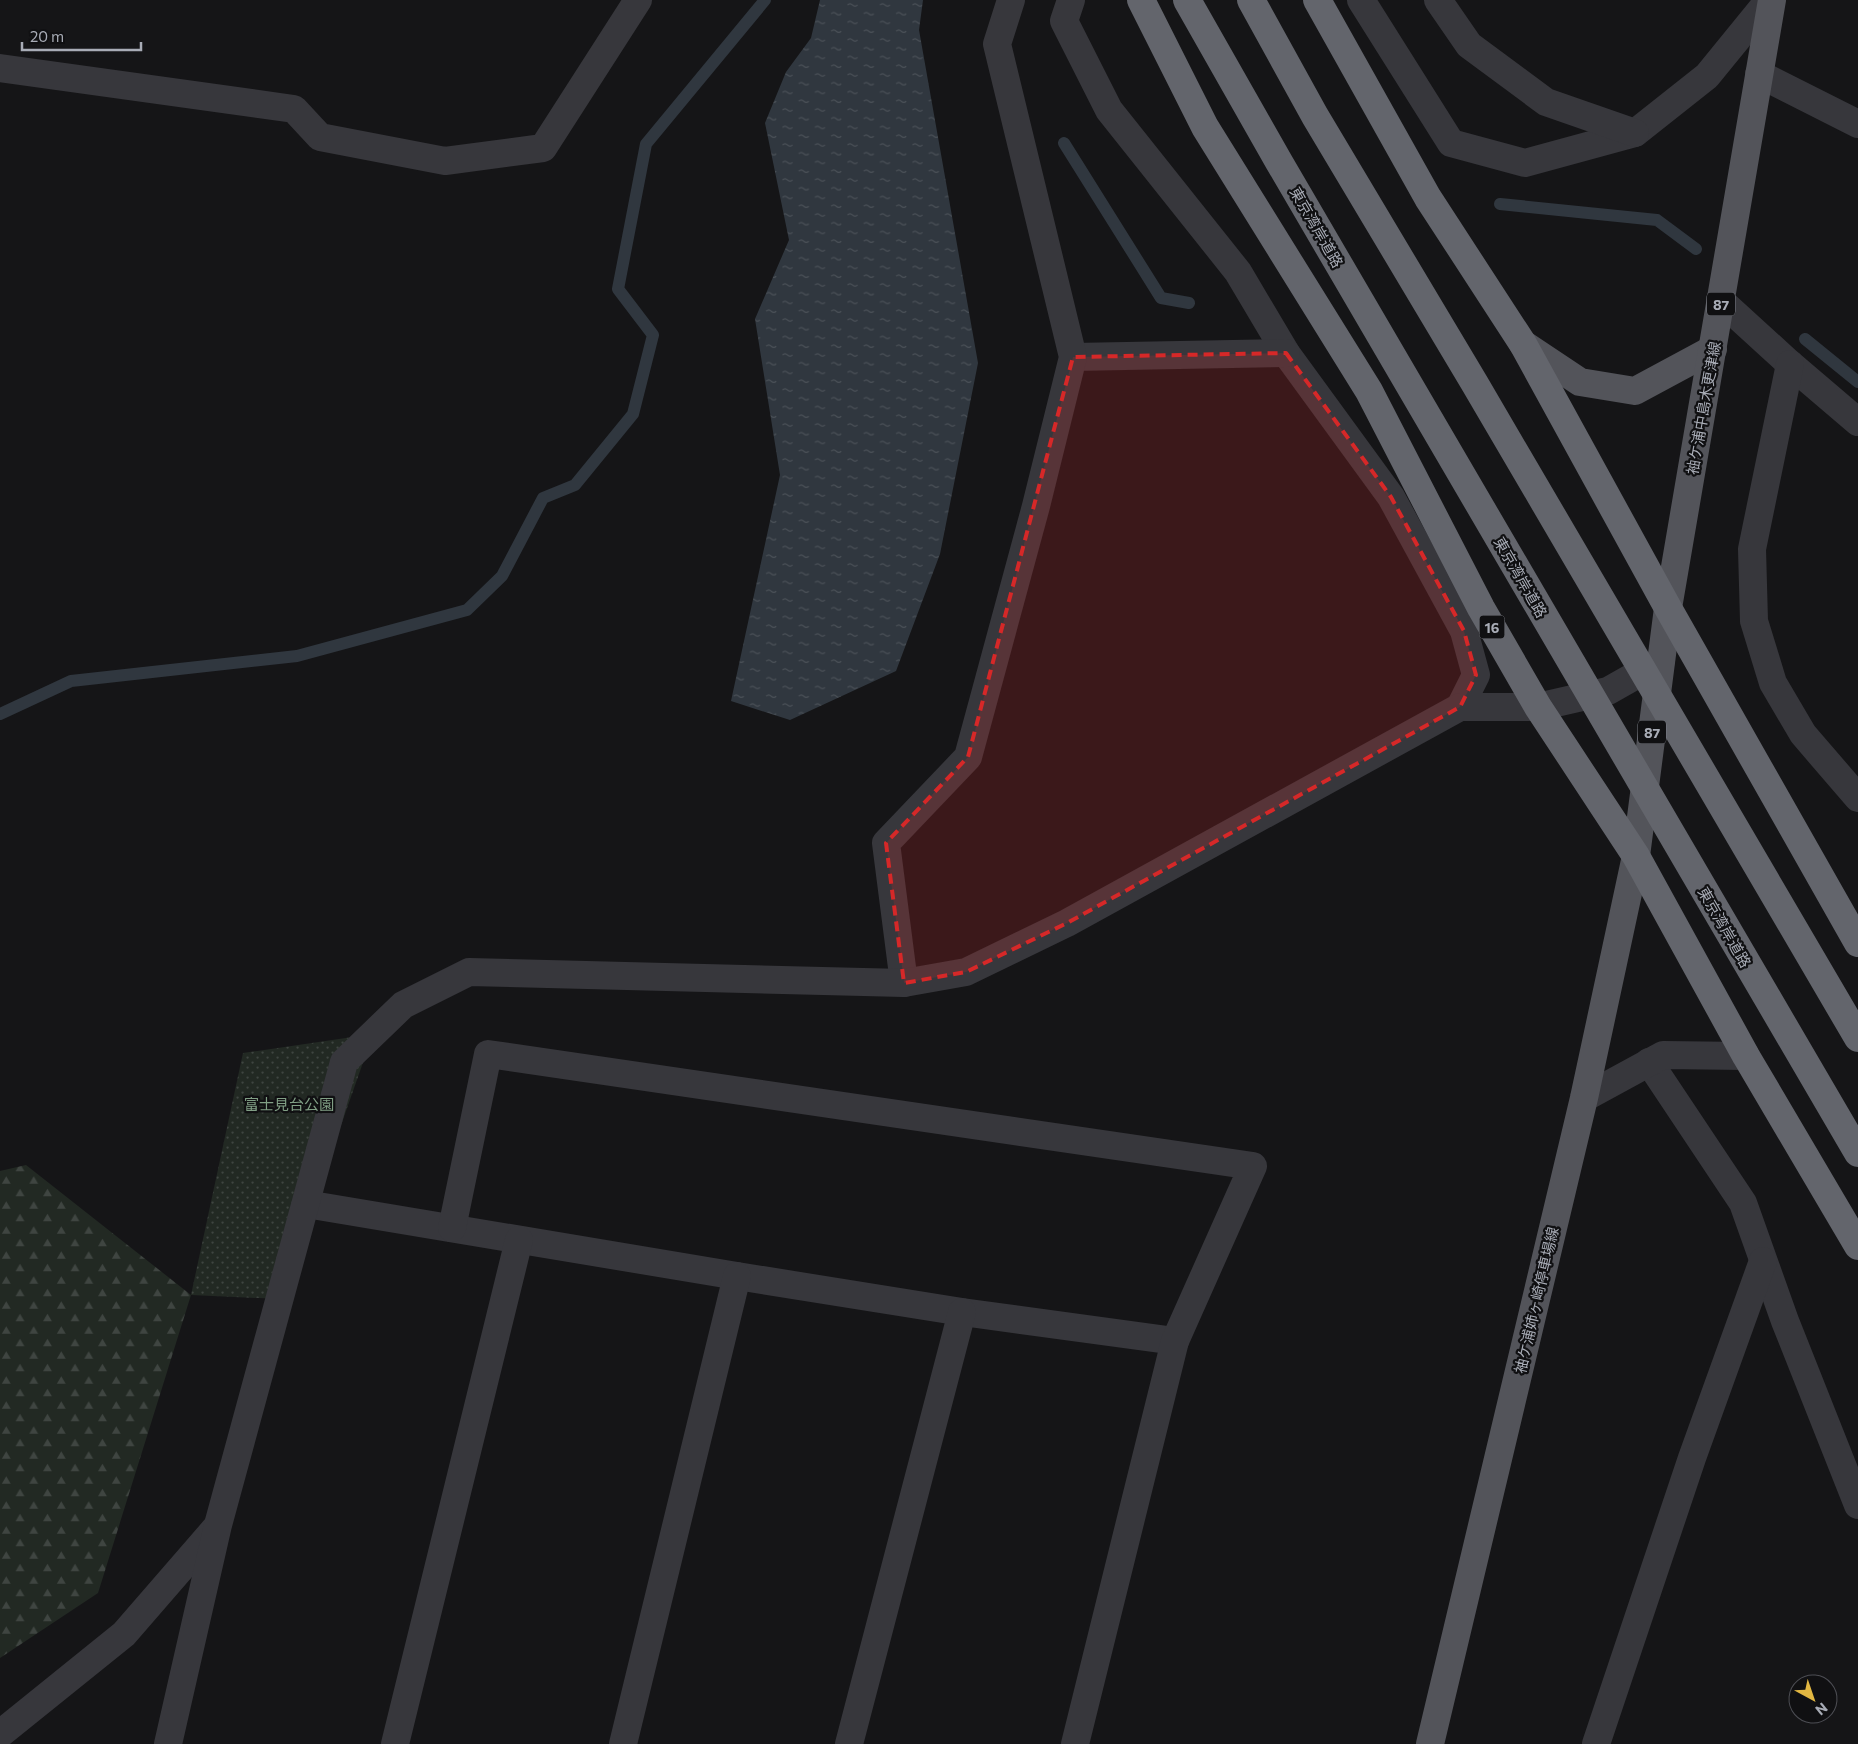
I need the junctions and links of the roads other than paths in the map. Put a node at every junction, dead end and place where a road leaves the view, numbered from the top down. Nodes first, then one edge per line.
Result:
1 (638, 0) edge
2 (1011, 0) edge
3 (1071, 0) edge
4 (1141, 0) edge
5 (1187, 0) edge
6 (1251, 0) edge
7 (1317, 0) edge
8 (1362, 0) edge
9 (1438, 0) edge
10 (1770, 0) edge
11 (0, 68) edge
12 (1759, 74) junction
13 (1858, 124) edge
14 (1635, 133) junction
15 (1721, 301) junction
16 (1522, 344) junction
17 (1713, 349) junction
18 (1286, 353) junction
19 (1073, 357) junction
20 (1790, 364) junction
21 (1858, 422) edge
22 (1668, 608) junction
23 (1661, 661) junction
24 (1460, 707) junction
25 (1538, 707) junction
26 (1858, 798) edge
27 (1636, 856) junction
28 (1858, 943) edge
29 (904, 983) junction
30 (1858, 1038) edge
31 (1746, 1056) junction
32 (1650, 1062) junction
33 (1584, 1098) junction
34 (1858, 1153) edge
35 (306, 1204) junction
36 (452, 1228) junction
37 (520, 1240) junction
38 (1858, 1246) edge
39 (1763, 1261) junction
40 (737, 1276) junction
41 (962, 1312) junction
42 (1175, 1341) junction
43 (1858, 1505) edge
44 (218, 1525) junction
45 (0, 1734) edge
46 (168, 1744) edge
47 (395, 1744) edge
48 (622, 1744) edge
49 (848, 1744) edge
50 (1075, 1744) edge
51 (1430, 1744) edge
52 (1596, 1744) edge

1 - 11 street
2 - 19 street
3 - 18 street
4 - 25 highway, 16
5 - 34 highway, 東京湾岸道路, bridge
6 - 30 highway, bridge
7 - 16 highway
8 - 14 street
9 - 14 street
10 - 12 main road, 袖ケ浦中島木更津線 / 87
10 - 14 street
12 - 13 street
12 - 15 main road, 袖ケ浦中島木更津線 / 87
15 - 17 main road, 袖ケ浦中島木更津線 / 87
15 - 20 street
16 - 17 main road
16 - 22 highway
17 - 22 main road, 袖ケ浦中島木更津線 / 87
18 - 19 street
18 - 24 street
19 - 29 street
20 - 21 street
20 - 26 street
22 - 23 main road, 87
22 - 28 highway
23 - 25 street
23 - 27 main road, 87
24 - 25 street
24 - 29 street
25 - 27 highway, 16
27 - 31 highway, 16
27 - 33 main road, 袖ケ浦姉ヶ崎停車場線
29 - 35 street
31 - 32 street
31 - 38 highway, 16
32 - 33 street
32 - 39 street
33 - 51 main road, 袖ケ浦姉ヶ崎停車場線
35 - 36 street
35 - 44 street
36 - 37 street
36 - 42 street
37 - 40 street
37 - 47 street
39 - 43 street
39 - 52 street
40 - 41 street
40 - 48 street
41 - 42 street
41 - 49 street
42 - 50 street
44 - 45 street
44 - 46 street

